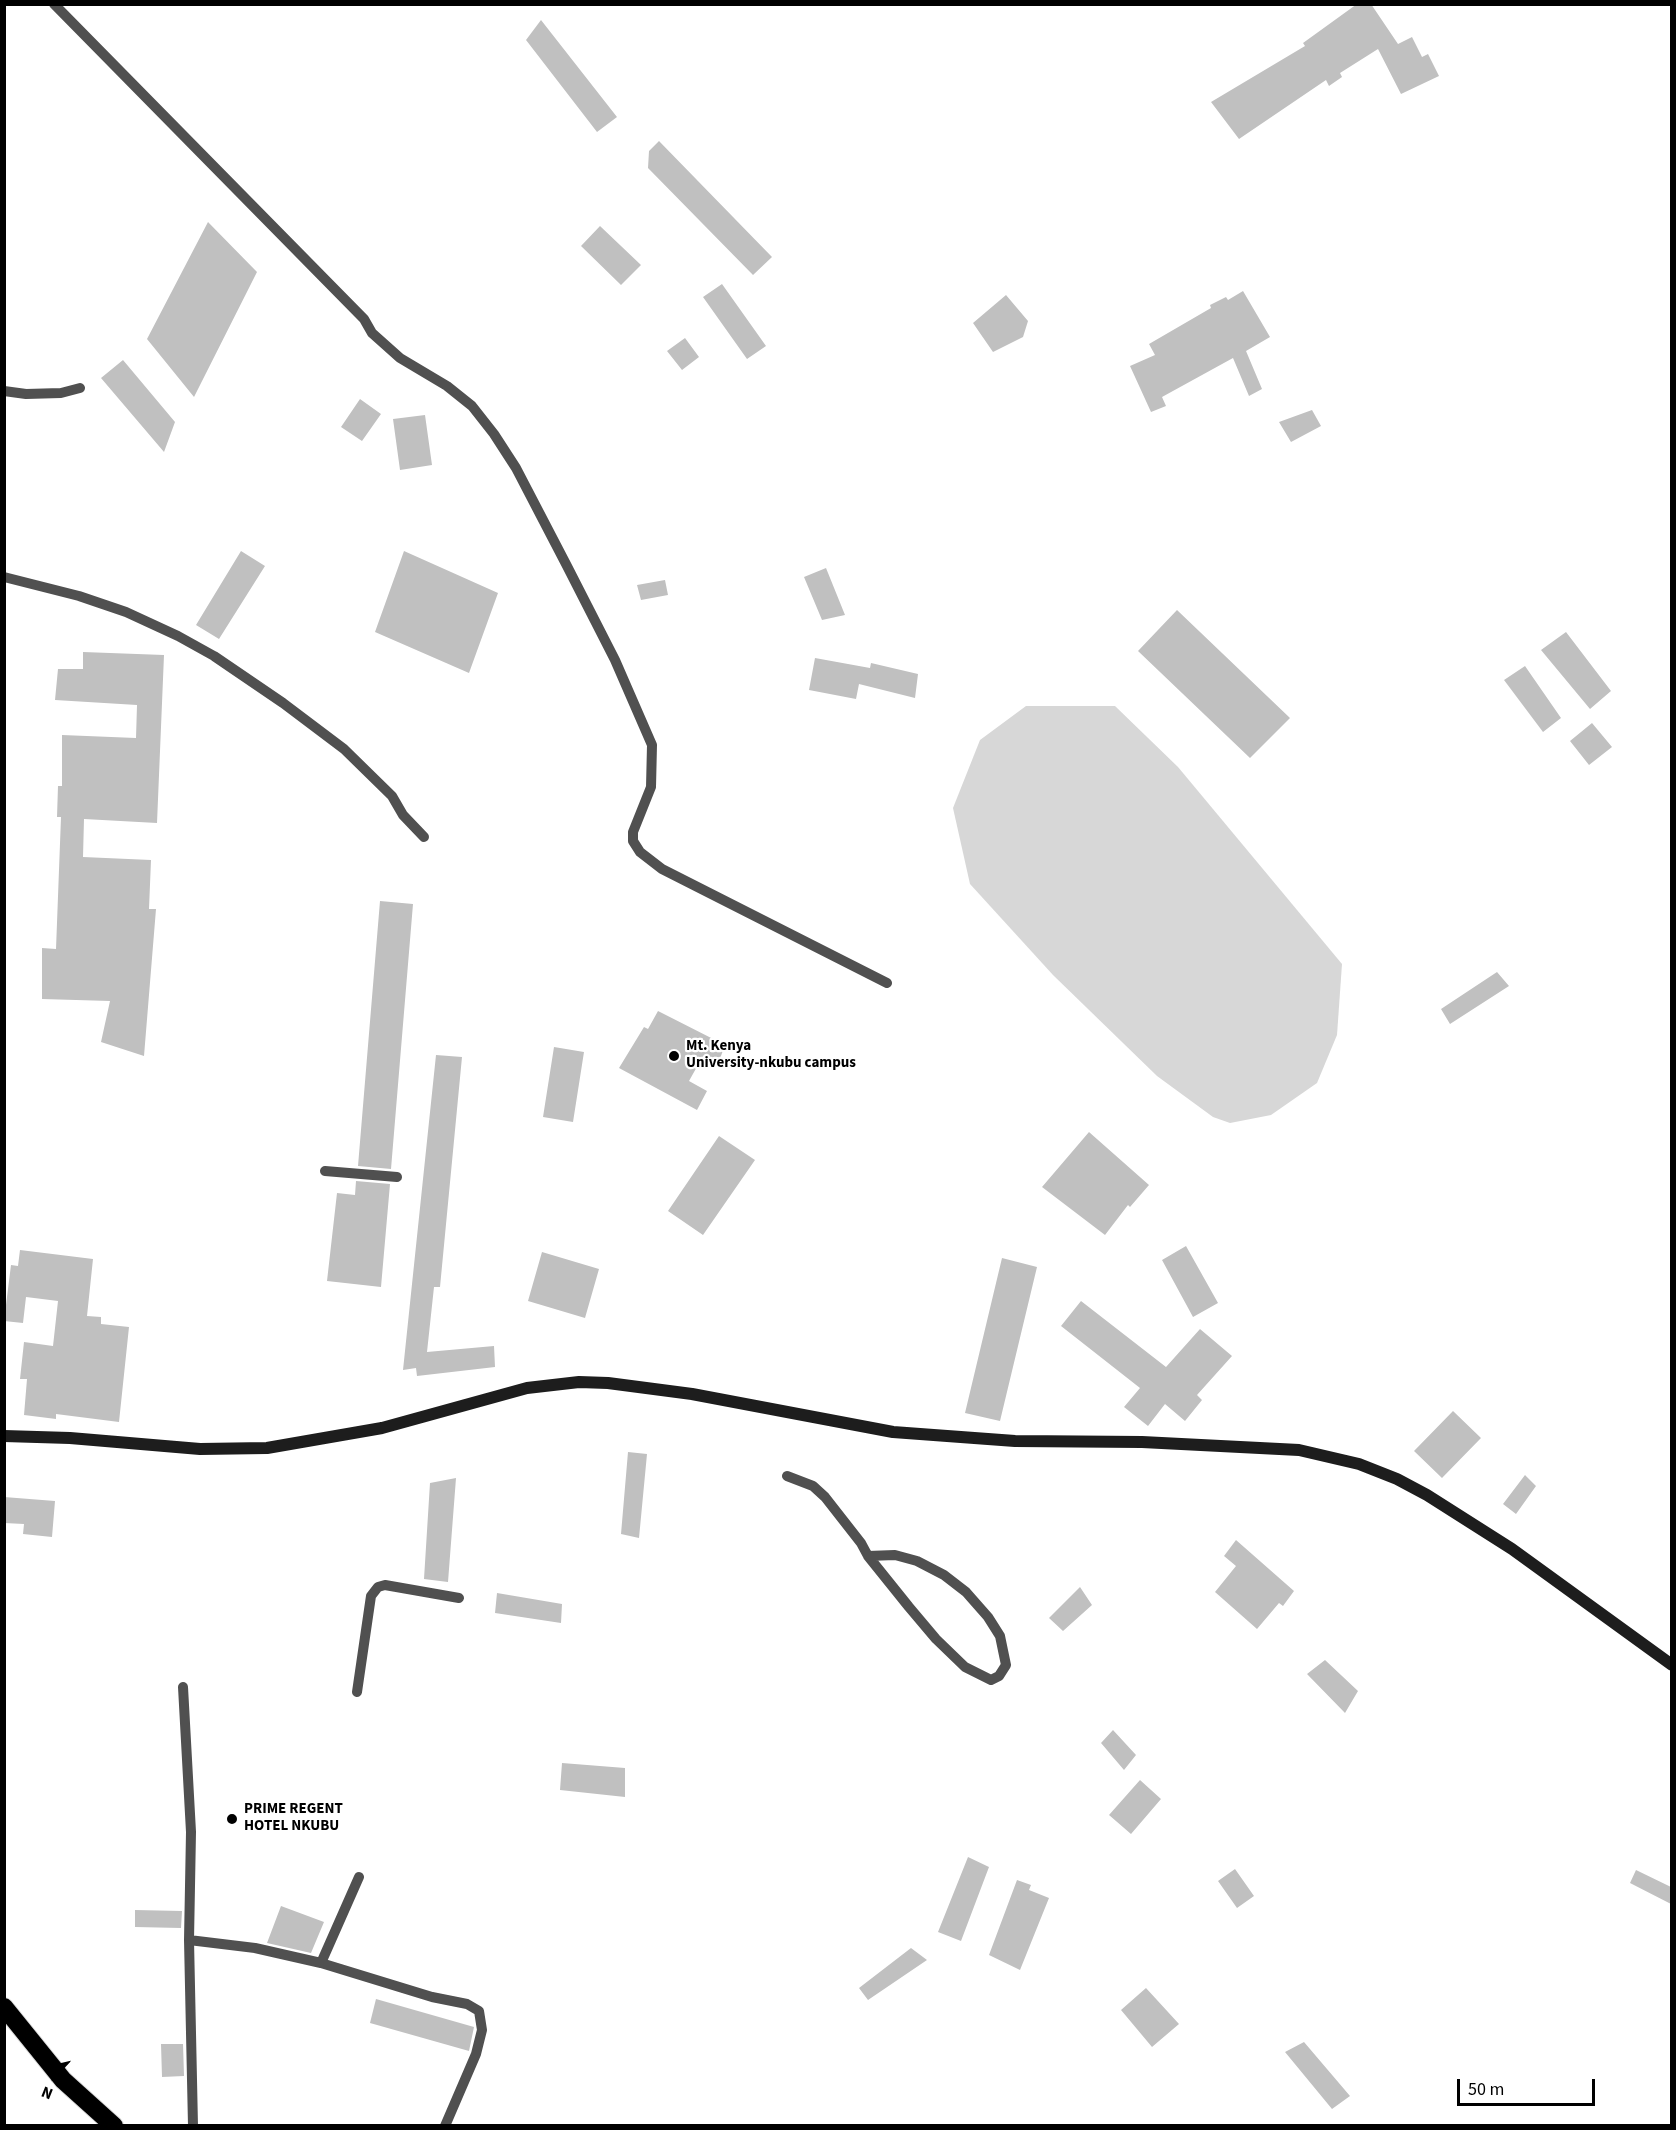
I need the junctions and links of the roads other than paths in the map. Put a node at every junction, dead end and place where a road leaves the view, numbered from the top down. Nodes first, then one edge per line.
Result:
1 (54, 4) edge
2 (80, 388) dead end
3 (4, 391) edge
4 (4, 577) edge
5 (424, 837) dead end
6 (887, 983) dead end
7 (325, 1171) dead end
8 (397, 1177) dead end
9 (4, 1436) edge
10 (787, 1476) dead end
11 (868, 1556) junction
12 (459, 1598) dead end
13 (1671, 1665) edge
14 (183, 1688) dead end
15 (357, 1692) dead end
16 (359, 1877) dead end
17 (189, 1940) junction
18 (321, 1963) junction
19 (4, 2007) edge
20 (114, 2126) edge
21 (193, 2126) edge
22 (445, 2126) edge

1 - 6 lane
2 - 3 lane
4 - 5 lane
7 - 8 lane
9 - 13 street
10 - 11 lane
11 - 11 lane
12 - 15 lane
14 - 17 lane
16 - 18 lane
17 - 18 lane
17 - 21 lane
18 - 22 lane
19 - 20 highway

